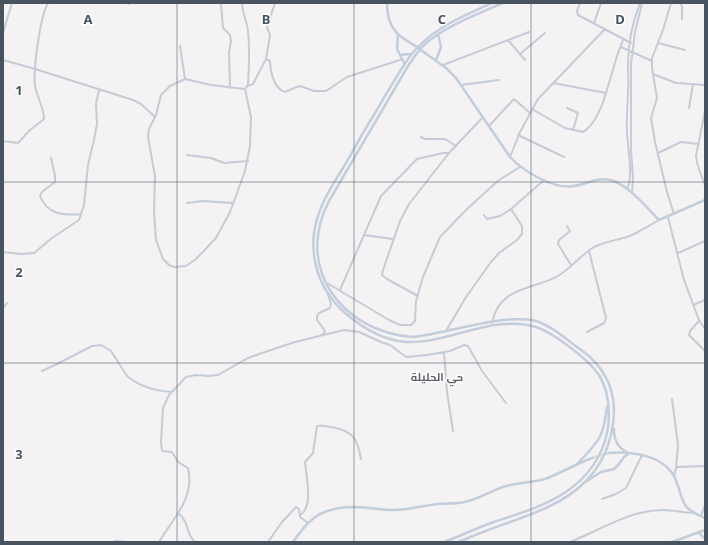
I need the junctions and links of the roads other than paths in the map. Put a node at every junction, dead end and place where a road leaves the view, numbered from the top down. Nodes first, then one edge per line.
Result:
1 (12, 3) edge
2 (48, 3) edge
3 (221, 3) edge
4 (242, 3) edge
5 (275, 3) edge
6 (387, 3) edge
7 (462, 3) edge
8 (467, 3) edge
9 (492, 3) edge
10 (503, 3) edge
11 (580, 3) edge
12 (601, 3) edge
13 (640, 3) edge
14 (671, 3) edge
15 (680, 3) edge
16 (682, 19) dead end
17 (594, 23) junction
18 (635, 23) junction
19 (604, 29) junction
20 (3, 32) edge
21 (529, 32) dead end
22 (545, 33) dead end
23 (398, 34) junction
24 (438, 34) junction
25 (430, 40) junction
26 (508, 40) junction
27 (624, 40) junction
28 (439, 42) junction
29 (630, 43) junction
30 (658, 43) junction
31 (633, 44) junction
32 (180, 46) dead end
33 (621, 47) junction
34 (629, 50) junction
35 (686, 50) dead end
36 (632, 51) junction
37 (400, 54) junction
38 (411, 54) junction
39 (520, 54) junction
40 (266, 59) junction
41 (403, 59) junction
42 (3, 60) edge
43 (436, 60) junction
44 (525, 60) dead end
45 (652, 61) junction
46 (405, 63) junction
47 (443, 66) junction
48 (35, 69) junction
49 (653, 74) junction
50 (185, 79) junction
51 (499, 80) dead end
52 (553, 83) junction
53 (693, 84) junction
54 (461, 85) junction
55 (705, 85) edge
56 (230, 88) junction
57 (246, 88) junction
58 (100, 90) junction
59 (606, 93) junction
60 (567, 108) dead end
61 (689, 108) dead end
62 (532, 109) junction
63 (705, 111) edge
64 (530, 113) junction
65 (155, 117) junction
66 (483, 117) junction
67 (489, 126) junction
68 (573, 130) junction
69 (518, 135) junction
70 (421, 137) dead end
71 (3, 141) edge
72 (699, 144) junction
73 (456, 146) junction
74 (658, 153) junction
75 (449, 154) junction
76 (187, 155) dead end
77 (510, 157) junction
78 (564, 157) dead end
79 (51, 158) dead end
80 (248, 161) junction
81 (520, 167) junction
82 (544, 180) junction
83 (705, 186) edge
84 (627, 189) junction
85 (632, 194) junction
86 (705, 200) edge
87 (187, 203) dead end
88 (232, 203) junction
89 (511, 210) junction
90 (81, 214) junction
91 (674, 214) junction
92 (484, 215) dead end
93 (668, 217) junction
94 (659, 220) junction
95 (568, 226) dead end
96 (364, 235) junction
97 (393, 240) junction
98 (705, 241) edge
99 (589, 251) junction
100 (3, 252) edge
101 (678, 253) junction
102 (571, 265) junction
103 (326, 282) junction
104 (340, 290) junction
105 (328, 294) junction
106 (418, 296) junction
107 (705, 300) edge
108 (7, 303) dead end
109 (693, 305) junction
110 (3, 308) edge
111 (699, 320) junction
112 (492, 323) junction
113 (705, 329) edge
114 (445, 332) junction
115 (587, 332) dead end
116 (318, 337) junction
117 (392, 339) junction
118 (568, 340) junction
119 (564, 344) junction
120 (390, 345) junction
121 (705, 351) edge
122 (444, 352) junction
123 (42, 371) dead end
124 (172, 392) junction
125 (672, 399) dead end
126 (608, 402) junction
127 (506, 403) dead end
128 (613, 421) junction
129 (453, 431) dead end
130 (621, 452) junction
131 (609, 453) tunnel mouth
132 (629, 454) junction
133 (642, 455) junction
134 (592, 458) tunnel mouth
135 (622, 458) junction
136 (361, 459) dead end
137 (574, 466) junction
138 (705, 466) edge
139 (598, 467) junction
140 (676, 468) junction
141 (604, 471) junction
142 (674, 476) junction
143 (586, 481) junction
144 (602, 500) dead end
145 (705, 506) edge
146 (694, 513) junction
147 (179, 514) junction
148 (300, 515) junction
149 (701, 516) junction
150 (705, 518) edge
151 (308, 523) junction
152 (480, 527) junction
153 (705, 530) edge
154 (482, 532) junction
155 (699, 532) junction
156 (705, 539) edge
157 (113, 542) edge
158 (129, 542) edge
159 (159, 542) edge
160 (195, 542) edge
161 (268, 542) edge
162 (293, 542) edge
163 (444, 542) edge
164 (458, 542) edge
165 (570, 542) edge
166 (672, 542) edge

1 - 20 street
2 - 48 street
3 - 56 street
4 - 57 street
5 - 40 street
6 - 23 main road
7 - 8 street
9 - 38 main road
10 - 24 main road
11 - 17 street
12 - 17 street
13 - 18 street
13 - 18 street
14 - 30 street
15 - 16 street
17 - 19 street
18 - 29 street
18 - 31 street
19 - 27 street
19 - 52 street
21 - 26 street
22 - 39 street
23 - 37 main road
23 - 43 main road, bridge
24 - 25 main road
24 - 28 main road
25 - 28 main road
25 - 103 main road
26 - 39 street
26 - 47 street
27 - 29 street
27 - 33 street
28 - 43 main road
29 - 31 street
29 - 34 street
30 - 35 street
30 - 45 street
31 - 36 street
32 - 50 street
33 - 34 street
33 - 59 street
34 - 36 street
34 - 84 street
36 - 45 street
36 - 85 street
37 - 38 main road
37 - 41 main road
38 - 46 main road
39 - 44 street
40 - 41 street
40 - 57 street
41 - 46 main road
42 - 48 street
43 - 47 main road
45 - 49 street
46 - 105 main road
47 - 54 main road
48 - 58 street
48 - 71 street
49 - 53 street
49 - 74 street
50 - 56 street
50 - 65 street
51 - 54 street
52 - 59 street
52 - 62 street
53 - 55 street
53 - 61 street
54 - 66 main road
56 - 57 street
57 - 80 street
58 - 65 street
58 - 90 street
59 - 68 street
60 - 68 street
62 - 64 street
62 - 68 street
63 - 72 street
64 - 67 street
64 - 69 street
65 - 88 street
66 - 67 main road
66 - 73 street
67 - 77 main road
69 - 77 street
69 - 78 street
70 - 73 street
72 - 74 street
72 - 83 street
73 - 75 street
74 - 91 street
75 - 96 street
75 - 97 street
76 - 80 street
77 - 81 main road
79 - 90 street
80 - 88 street
81 - 82 main road
81 - 106 street
82 - 84 main road
82 - 89 street
84 - 85 main road
85 - 94 main road
86 - 91 main road
87 - 88 street
89 - 92 street
89 - 114 street
90 - 100 street
91 - 93 main road
93 - 94 main road
93 - 101 street
94 - 99 street
95 - 102 street
96 - 97 street
96 - 104 street
97 - 106 street
98 - 101 street
99 - 102 street
99 - 115 street
101 - 109 street
102 - 112 street
103 - 104 street
103 - 114 main road
104 - 106 street
105 - 116 street
105 - 117 main road
107 - 109 street
108 - 110 street
109 - 111 street
111 - 113 street
111 - 121 street
112 - 114 main road
112 - 118 main road
116 - 120 street
116 - 124 street
117 - 119 main road
117 - 120 street
118 - 119 main road
118 - 128 main road
119 - 126 main road
120 - 122 street
122 - 127 street
122 - 129 street
123 - 124 street
124 - 147 street
125 - 140 street
126 - 137 main road
126 - 152 main road
128 - 130 main road
128 - 139 main road
130 - 131 main road
130 - 132 main road
130 - 135 main road
132 - 133 main road
132 - 135 main road
133 - 142 main road
133 - 144 street
134 - 137 main road
135 - 141 main road
136 - 148 street
137 - 151 main road
138 - 140 street
139 - 141 main road
139 - 143 main road
140 - 142 street
141 - 143 main road
142 - 146 main road
143 - 154 main road
145 - 149 street
146 - 149 main road
146 - 165 street
147 - 159 street
147 - 160 street
148 - 151 street
148 - 161 street
149 - 150 main road
151 - 162 main road
152 - 154 main road
152 - 163 main road
153 - 155 main road
154 - 164 main road
155 - 156 street
155 - 166 main road
157 - 158 street

